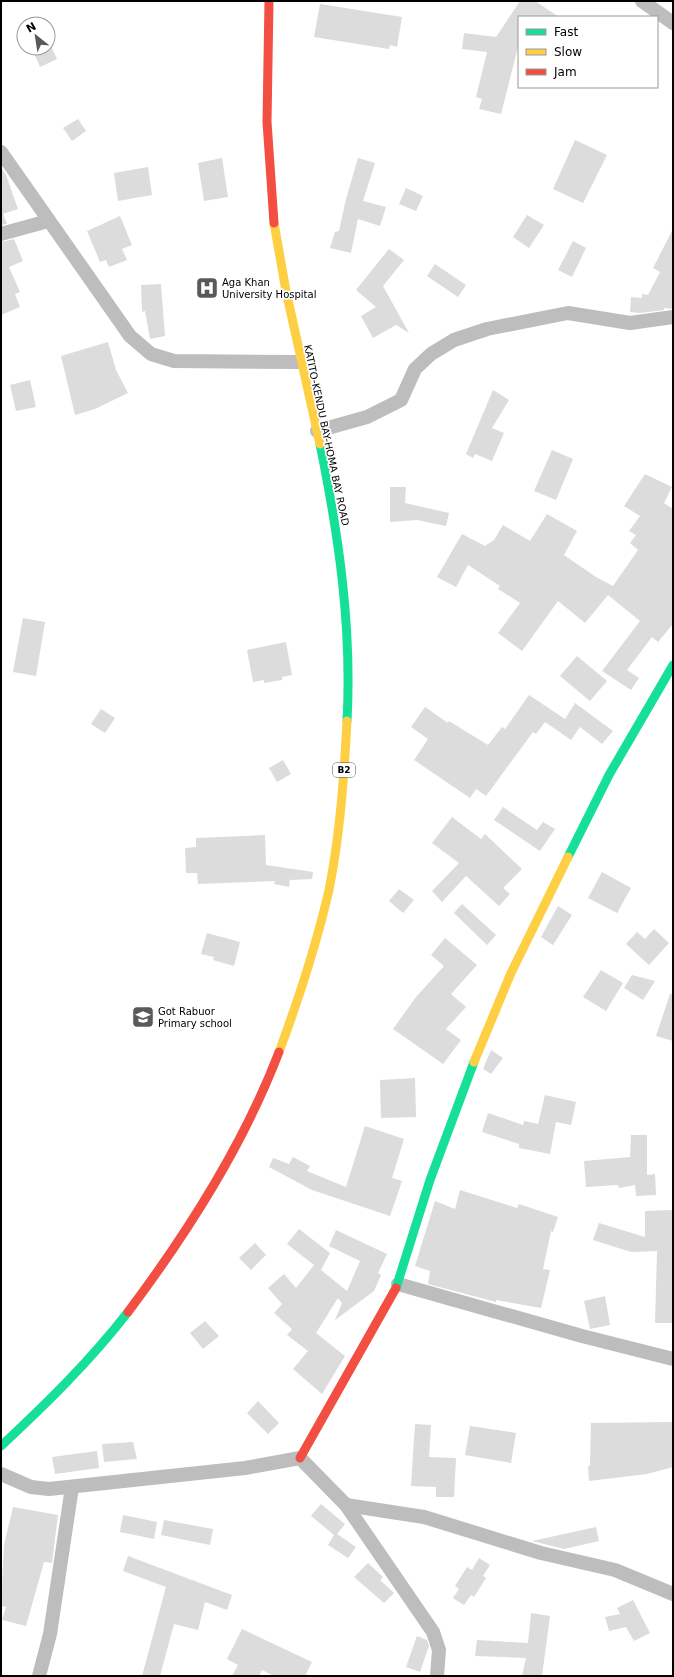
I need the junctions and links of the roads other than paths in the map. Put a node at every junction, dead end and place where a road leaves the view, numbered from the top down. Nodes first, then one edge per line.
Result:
1 (269, 1) edge
2 (642, 1) edge
3 (673, 23) edge
4 (1, 152) edge
5 (48, 221) junction
6 (1, 234) edge
7 (673, 317) edge
8 (300, 362) junction
9 (317, 431) junction
10 (673, 665) edge
11 (398, 1284) junction
12 (673, 1359) edge
13 (2, 1443) edge
14 (300, 1458) junction
15 (1, 1474) edge
16 (72, 1487) junction
17 (346, 1506) junction
18 (673, 1594) edge
19 (39, 1676) edge
20 (437, 1676) edge

1 - 8 main road, KATITO-KENDU BAY-HOMA BAY ROAD / B2
2 - 3 street
4 - 5 street
5 - 6 street
5 - 8 street
7 - 9 street
8 - 9 main road, KATITO-KENDU BAY-HOMA BAY ROAD / B2
9 - 13 main road, KATITO-KENDU BAY-HOMA BAY ROAD / B2
10 - 11 main road
11 - 12 street
11 - 14 main road
14 - 16 street
14 - 17 street
15 - 16 street
16 - 19 street
17 - 18 street
17 - 20 street

